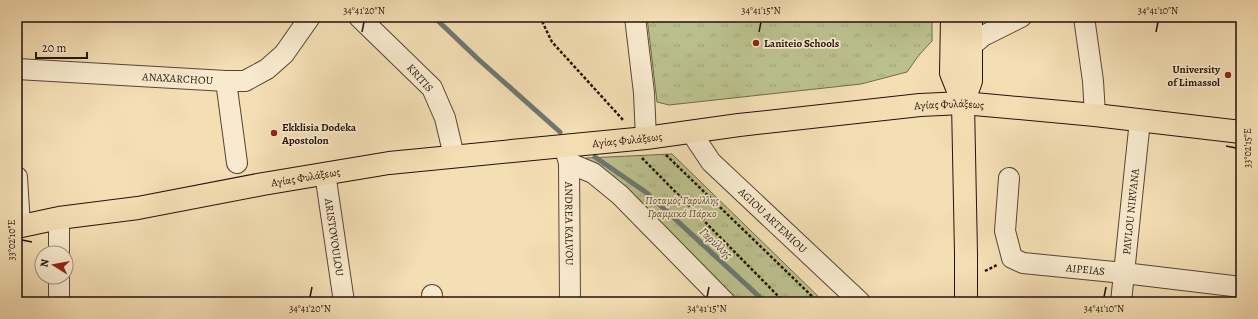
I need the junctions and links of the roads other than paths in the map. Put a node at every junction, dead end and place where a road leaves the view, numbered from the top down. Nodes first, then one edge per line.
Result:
1 (310, 17) edge
2 (359, 17) edge
3 (636, 17) edge
4 (952, 17) edge
5 (971, 17) edge
6 (1084, 17) edge
7 (1004, 19) edge
8 (971, 46) junction
9 (17, 69) edge
10 (226, 81) junction
11 (963, 103) junction
12 (1095, 116) junction
13 (1140, 120) junction
14 (691, 132) junction
15 (1241, 132) edge
16 (643, 147) junction
17 (567, 155) junction
18 (454, 156) junction
19 (237, 163) dead end
20 (325, 173) junction
21 (17, 177) edge
22 (1009, 178) dead end
23 (59, 218) junction
24 (18, 226) edge
25 (59, 245) edge
26 (1124, 273) junction
27 (59, 285) edge
28 (1241, 287) edge
29 (59, 302) edge
30 (344, 302) edge
31 (570, 302) edge
32 (725, 302) edge
33 (860, 302) edge
34 (966, 302) edge
35 (1121, 302) edge

1 - 10 street, ANAXARCHOU
2 - 18 street, KRITIS
3 - 16 street
4 - 11 main road
5 - 8 main road
6 - 12 street
7 - 8 street
8 - 11 main road
9 - 10 street, ANAXARCHOU
10 - 19 street
11 - 12 main road, Αγίας Φυλάξεως
11 - 14 main road, Αγίας Φυλάξεως
11 - 34 main road
12 - 13 main road, Αγίας Φυλάξεως
13 - 15 main road, Αγίας Φυλάξεως
13 - 26 street, PAVLOU NIRVANA
14 - 16 main road, Αγίας Φυλάξεως
14 - 33 street, AGIOU ARTEMIOU
16 - 17 main road, Αγίας Φυλάξεως
17 - 18 main road, Αγίας Φυλάξεως
17 - 31 street, ANDREA KALVOU
17 - 32 street
18 - 20 main road, Αγίας Φυλάξεως
20 - 23 main road, Αγίας Φυλάξεως
20 - 30 street, ARISTOVOULOU
21 - 24 street
22 - 26 street, AIPEIAS
23 - 24 main road, Αγίας Φυλάξεως
23 - 25 street
26 - 28 street, AIPEIAS
26 - 35 street, PAVLOU NIRVANA
27 - 29 street

